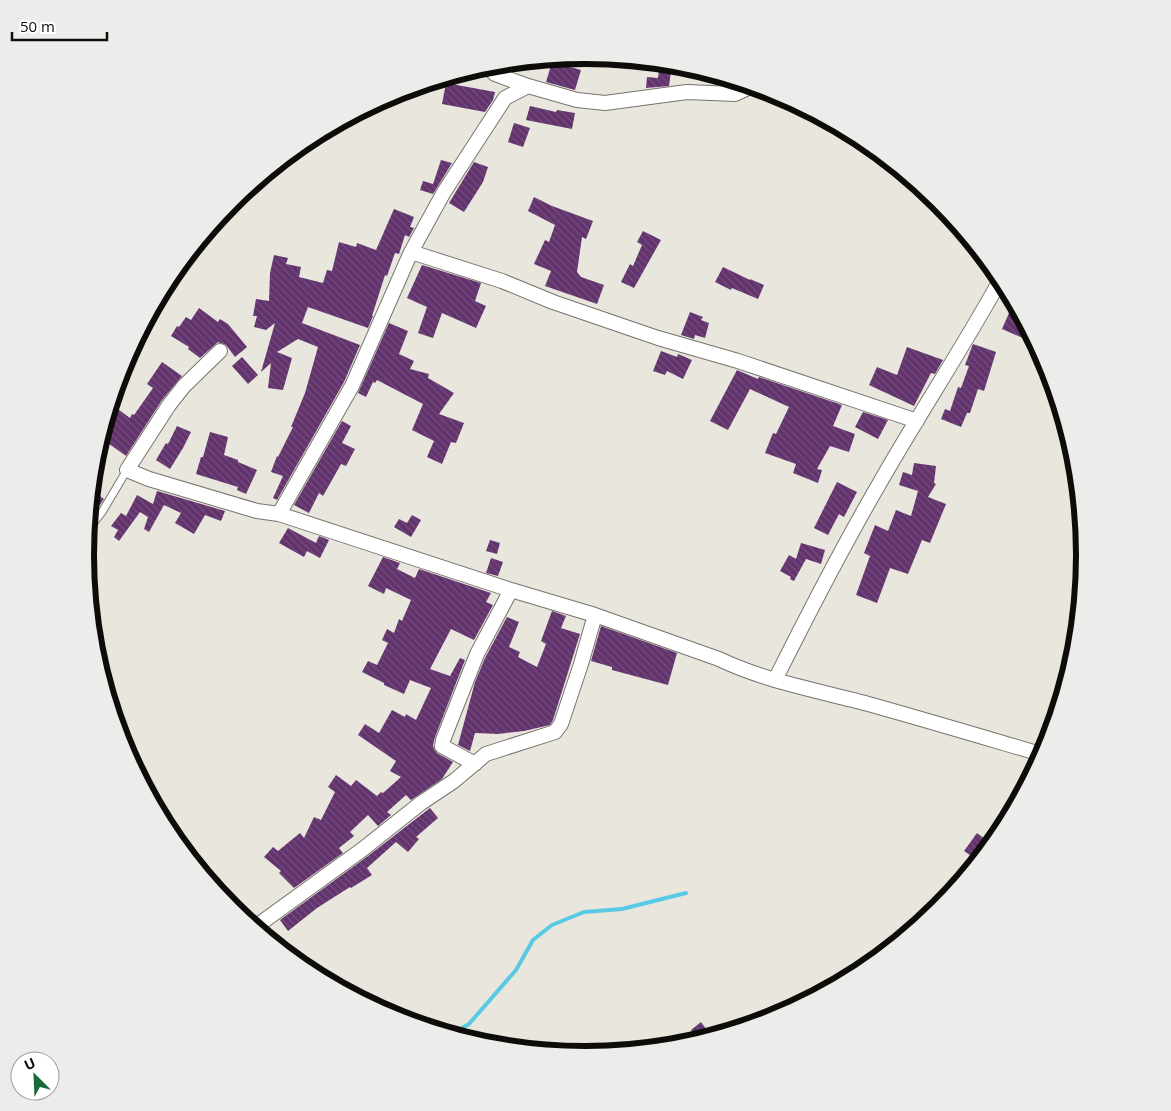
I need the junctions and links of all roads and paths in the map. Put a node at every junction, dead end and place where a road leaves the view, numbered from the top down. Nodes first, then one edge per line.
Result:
1 (493, 72) edge
2 (528, 86) junction
3 (744, 90) edge
4 (411, 252) junction
5 (997, 286) edge
6 (220, 351) dead end
7 (917, 421) junction
8 (127, 470) junction
9 (279, 514) junction
10 (95, 521) edge
11 (511, 590) junction
12 (595, 615) junction
13 (776, 680) junction
14 (1036, 753) edge
15 (475, 764) junction
16 (260, 924) edge

1 - 2 street
2 - 3 street
2 - 4 street
4 - 7 street
4 - 9 street
5 - 7 street
6 - 8 street
7 - 13 street
8 - 9 street
8 - 10 lane
9 - 11 street
11 - 12 street
11 - 15 street
12 - 13 street
12 - 15 street
13 - 14 street
15 - 16 street

